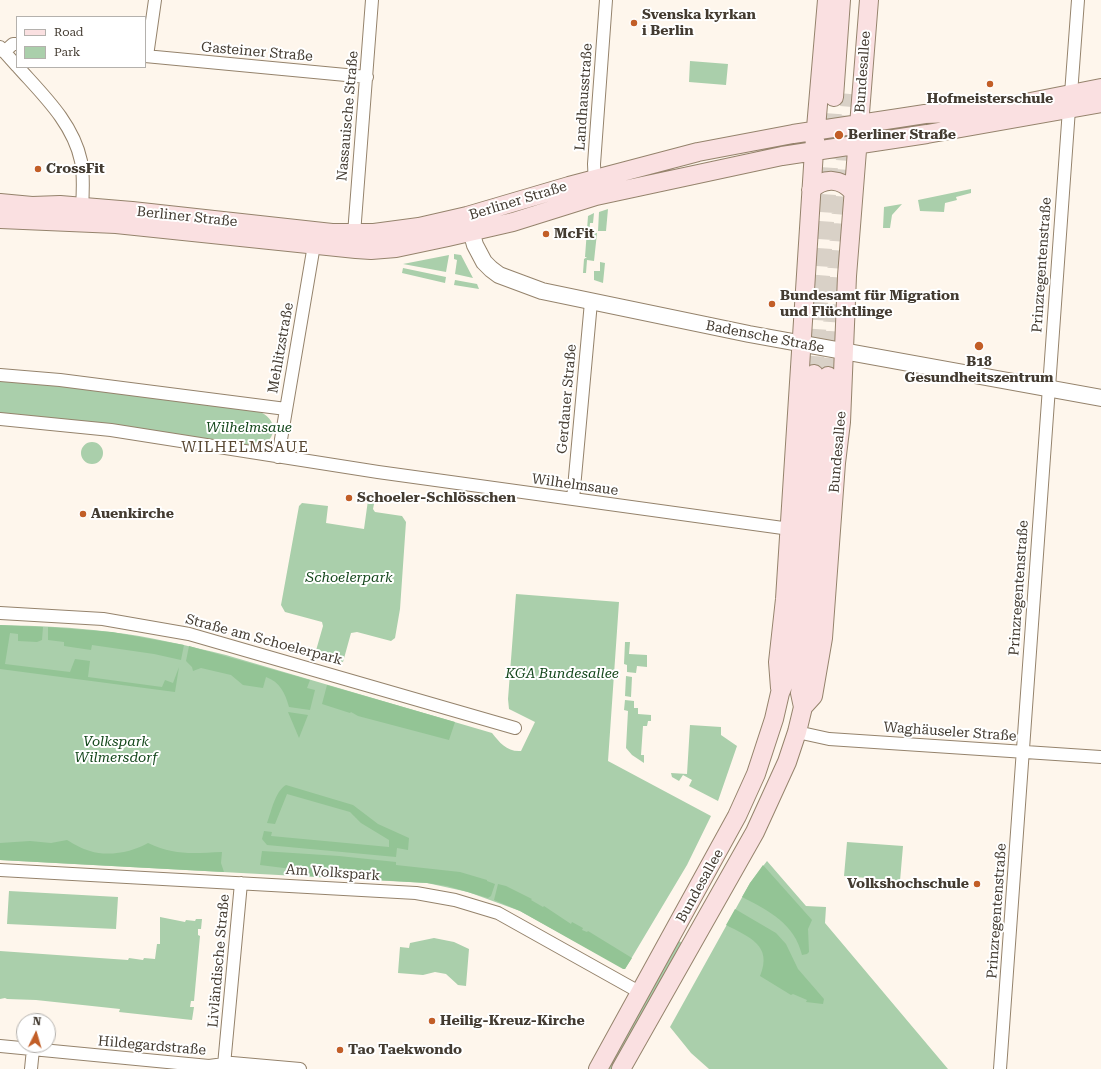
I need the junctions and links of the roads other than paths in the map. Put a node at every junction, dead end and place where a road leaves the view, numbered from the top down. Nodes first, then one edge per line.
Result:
1 (155, 0) edge
2 (372, 0) edge
3 (606, 0) edge
4 (828, 0) edge
5 (841, 0) edge
6 (856, 0) edge
7 (868, 0) edge
8 (1078, 0) edge
9 (16, 44) edge
10 (2, 49) edge
11 (146, 56) edge
12 (16, 64) edge
13 (20, 68) edge
14 (367, 77) junction
15 (1101, 88) edge
16 (1070, 102) junction
17 (1101, 103) edge
18 (859, 124) junction
19 (815, 131) junction
20 (856, 144) junction
21 (814, 151) junction
22 (595, 179) junction
23 (811, 190) junction
24 (852, 192) junction
25 (596, 196) junction
26 (0, 203) edge
27 (82, 207) junction
28 (0, 219) edge
29 (469, 224) junction
30 (354, 234) junction
31 (314, 245) junction
32 (591, 302) junction
33 (802, 344) junction
34 (844, 352) junction
35 (0, 375) edge
36 (1048, 390) junction
37 (1101, 398) edge
38 (286, 409) junction
39 (0, 419) edge
40 (278, 457) junction
41 (573, 500) junction
42 (790, 529) junction
43 (0, 613) edge
44 (780, 693) junction
45 (803, 707) junction
46 (515, 728) dead end
47 (797, 732) junction
48 (1023, 752) junction
49 (1101, 757) edge
50 (0, 870) edge
51 (241, 884) junction
52 (641, 993) junction
53 (0, 1046) edge
54 (16, 1047) edge
55 (56, 1051) edge
56 (33, 1053) edge
57 (222, 1066) edge
58 (31, 1069) edge
59 (300, 1069) edge
60 (598, 1069) edge
61 (621, 1069) edge
62 (1000, 1069) edge

1 - 11 street
2 - 14 street, Nassauische Straße
3 - 22 street, Landhausstraße
4 - 19 main road, Bundesallee
5 - 6 main road, Bundesallee
7 - 18 main road, Bundesallee
8 - 16 street, Prinzregentenstraße
9 - 10 street
10 - 12 street
11 - 14 street, Gasteiner Straße
13 - 27 street
14 - 30 street, Nassauische Straße
15 - 16 main road, Berliner Straße
16 - 17 main road, Berliner Straße
16 - 18 main road, Berliner Straße
16 - 20 main road, Berliner Straße
16 - 36 street, Prinzregentenstraße
18 - 19 main road, Berliner Straße
18 - 20 main road, Bundesallee
19 - 21 main road, Bundesallee
19 - 22 main road, Berliner Straße
20 - 21 main road, Berliner Straße
20 - 24 main road, Bundesallee
21 - 23 main road, Bundesallee
21 - 25 main road, Berliner Straße
22 - 25 street, Landhausstraße
22 - 29 main road, Berliner Straße
23 - 24 main road
23 - 33 main road, Bundesallee
24 - 34 main road, Bundesallee
25 - 29 main road, Berliner Straße
26 - 27 main road, Berliner Straße
27 - 30 main road, Berliner Straße
28 - 31 main road, Berliner Straße
29 - 30 main road, Berliner Straße
29 - 31 main road, Berliner Straße
29 - 32 street, Badensche Straße
31 - 38 street, Mehlitzstraße
32 - 33 street, Badensche Straße
32 - 41 street, Gerdauer Straße
33 - 34 street, Badensche Straße
33 - 42 main road, Bundesallee
34 - 36 street, Badensche Straße
34 - 45 main road, Bundesallee
35 - 38 street
36 - 37 street, Badensche Straße
36 - 48 street, Prinzregentenstraße
38 - 40 street, Mehlitzstraße
39 - 40 street, Wilhelmsaue
40 - 41 street, Wilhelmsaue
41 - 42 street, Wilhelmsaue
42 - 44 main road, Bundesallee
43 - 46 street, Straße am Schoelerpark
44 - 45 main road, Bundesallee
44 - 52 main road, Bundesallee
45 - 47 main road, Bundesallee
47 - 48 street, Waghäuseler Straße
47 - 61 main road, Bundesallee
48 - 49 street, Waghäuseler Straße
48 - 62 street, Prinzregentenstraße
50 - 51 street, Am Volkspark
51 - 52 street, Am Volkspark
51 - 57 street, Livländische Straße
52 - 60 main road, Bundesallee
53 - 54 street, Hildegardstraße
55 - 57 street, Hildegardstraße
56 - 58 street
57 - 59 street, Hildegardstraße

